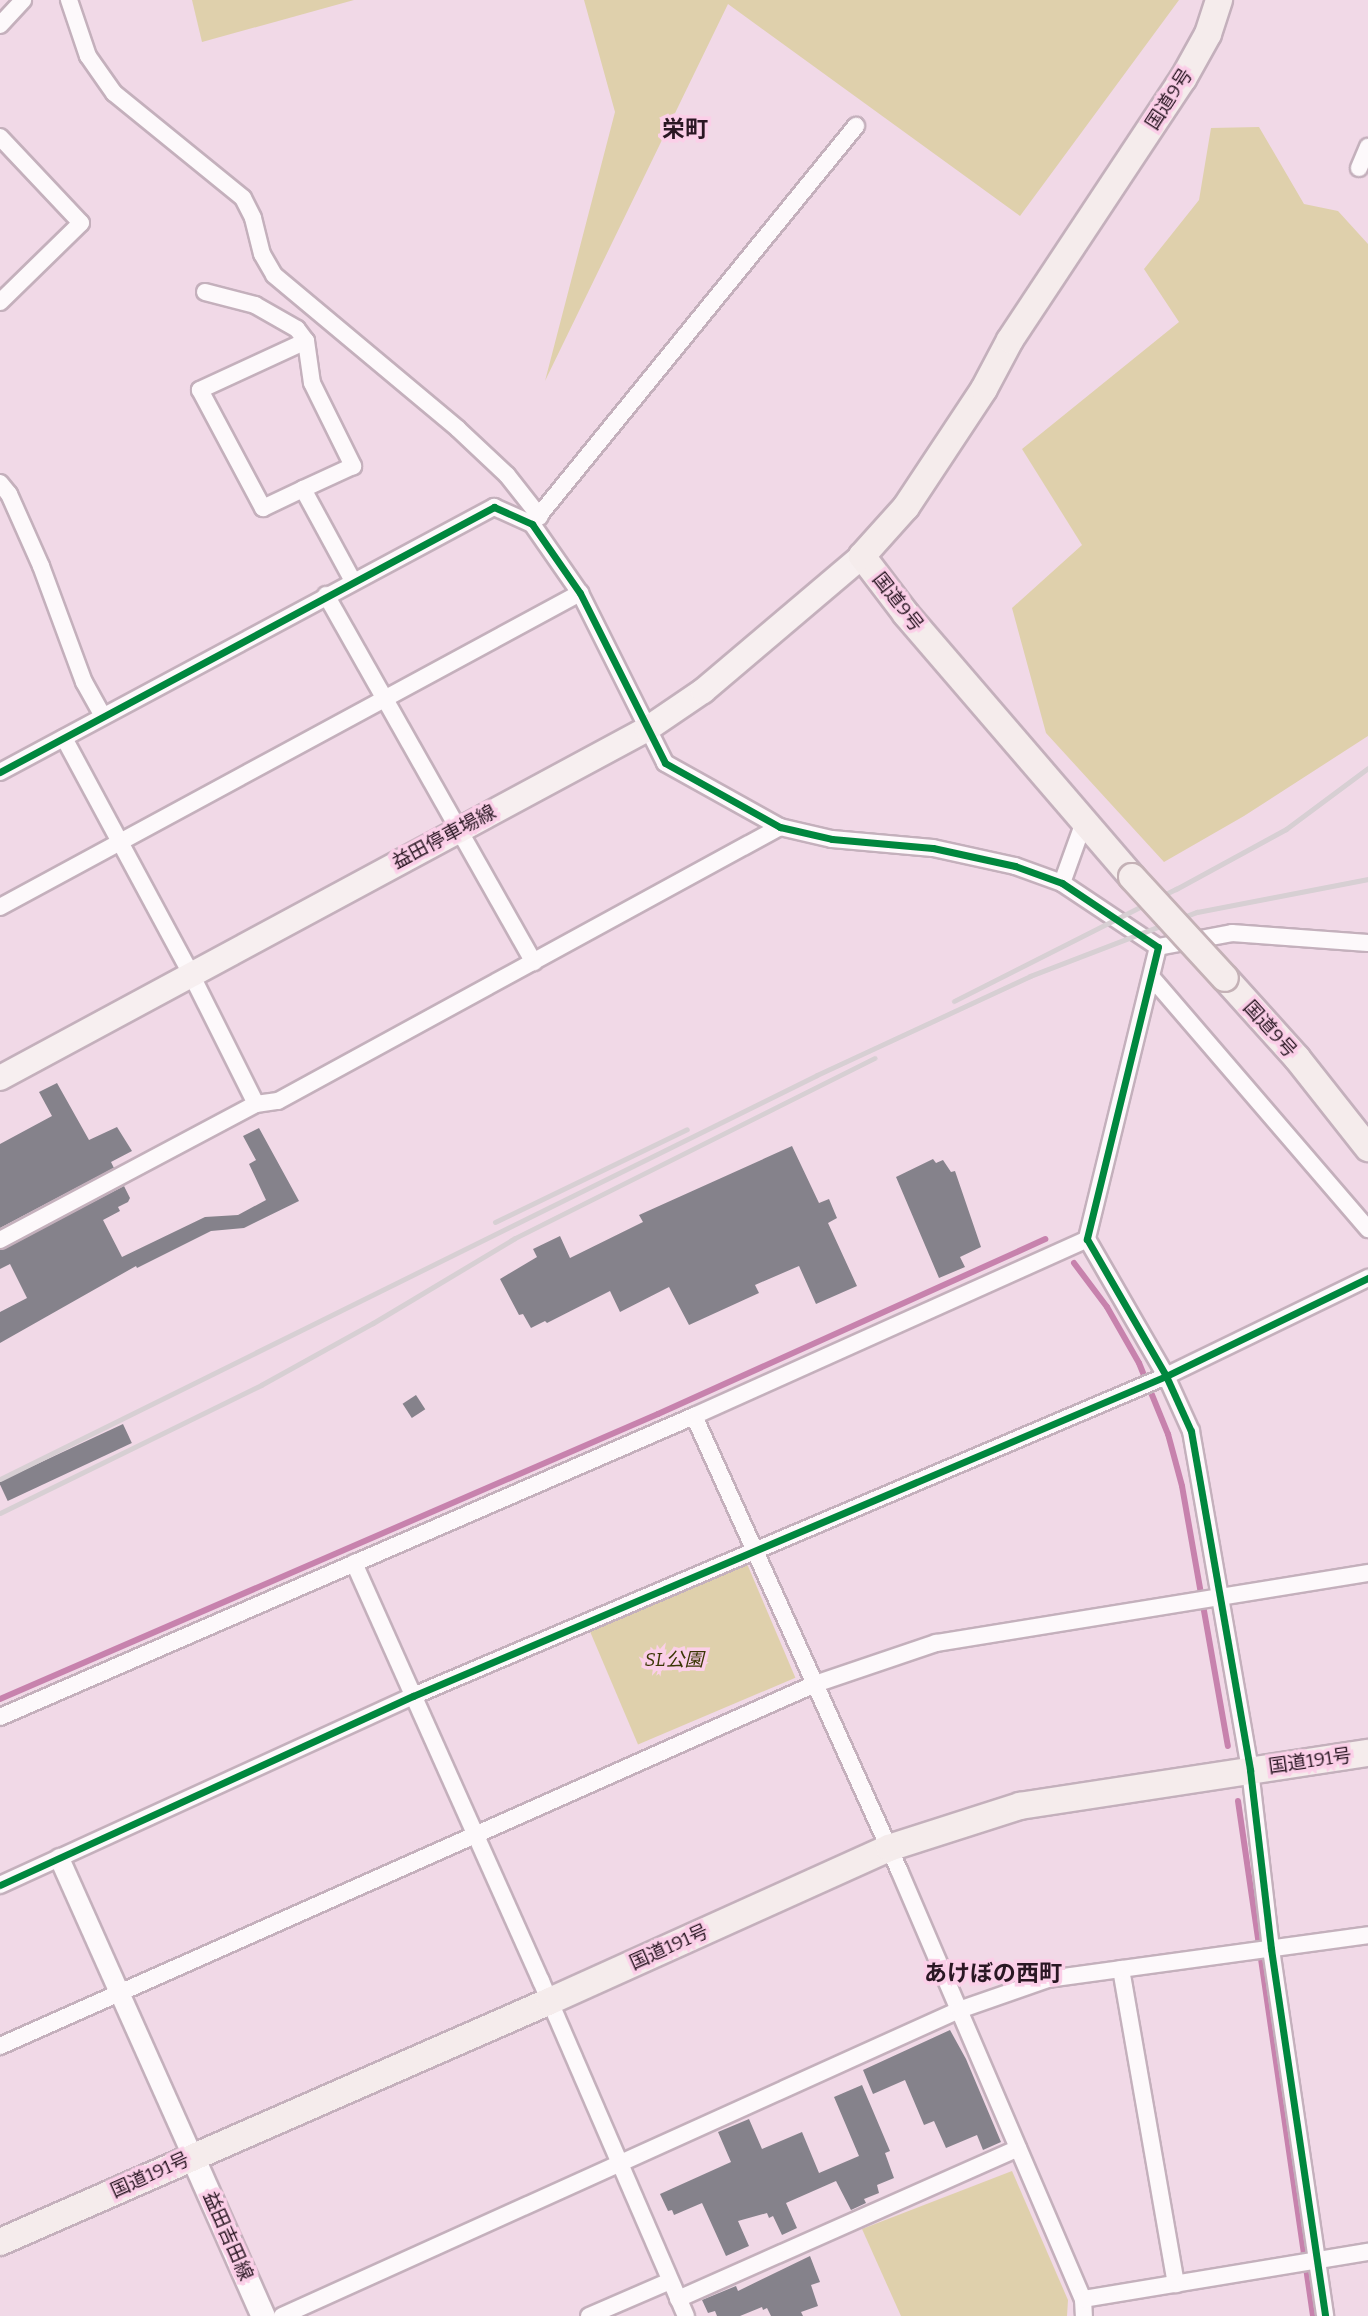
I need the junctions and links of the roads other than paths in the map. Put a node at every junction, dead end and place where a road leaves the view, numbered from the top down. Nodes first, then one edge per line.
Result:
1 (23, 0) edge
2 (69, 0) edge
3 (1219, 0) edge
4 (0, 25) edge
5 (856, 127) dead end
6 (0, 137) edge
7 (1368, 147) edge
8 (1359, 168) dead end
9 (205, 292) dead end
10 (0, 302) edge
11 (306, 341) junction
12 (0, 484) edge
13 (303, 489) junction
14 (536, 520) junction
15 (862, 556) junction
16 (353, 581) junction
17 (580, 593) junction
18 (326, 596) junction
19 (384, 698) junction
20 (102, 715) junction
21 (647, 729) junction
22 (64, 737) junction
23 (0, 772) edge
24 (1084, 822) junction
25 (780, 827) junction
26 (458, 829) junction
27 (120, 842) junction
28 (1062, 883) junction
29 (0, 907) edge
30 (1368, 943) edge
31 (1158, 947) junction
32 (534, 962) junction
33 (191, 974) junction
34 (1153, 979) junction
35 (0, 1078) edge
36 (256, 1104) junction
37 (1368, 1148) edge
38 (1368, 1229) edge
39 (1087, 1239) junction
40 (0, 1240) edge
41 (1368, 1278) edge
42 (1166, 1376) junction
43 (694, 1416) junction
44 (755, 1551) junction
45 (354, 1563) junction
46 (1368, 1573) edge
47 (1218, 1596) junction
48 (816, 1684) junction
49 (413, 1696) junction
50 (0, 1717) edge
51 (1368, 1753) edge
52 (1250, 1770) junction
53 (476, 1835) junction
54 (889, 1848) junction
55 (59, 1858) junction
56 (0, 1885) edge
57 (1368, 1936) edge
58 (1271, 1949) junction
59 (1121, 1969) junction
60 (119, 1993) junction
61 (550, 2001) junction
62 (959, 2010) junction
63 (0, 2046) edge
64 (1018, 2148) junction
65 (192, 2156) junction
66 (617, 2162) junction
67 (0, 2242) edge
68 (1368, 2252) edge
69 (1316, 2260) junction
70 (670, 2281) junction
71 (1176, 2284) junction
72 (678, 2299) junction
73 (1083, 2299) junction
74 (294, 2313) edge
75 (263, 2316) edge
76 (589, 2316) edge
77 (686, 2316) edge
78 (1084, 2316) edge
79 (1325, 2316) edge

1 - 4 street
2 - 14 street
3 - 15 highway, 国道9号
5 - 14 street
6 - 10 street
7 - 8 street
9 - 11 street
11 - 13 street
11 - 13 street
12 - 20 street
13 - 16 street
14 - 16 street
14 - 17 street
15 - 21 main road, 益田停車場線
15 - 24 highway, 国道9号
16 - 18 street
17 - 19 street
17 - 21 street
18 - 19 street
18 - 20 street
19 - 26 street
19 - 27 street
20 - 22 street
21 - 25 street
21 - 26 main road, 益田停車場線
22 - 23 street
22 - 27 street
24 - 28 street
24 - 37 highway, 国道9号, bridge
25 - 28 street
25 - 32 street
26 - 32 street
26 - 33 main road, 益田停車場線
27 - 29 street
27 - 33 street
28 - 31 street
30 - 31 street
31 - 34 street
32 - 36 street
33 - 35 main road, 益田停車場線
33 - 36 street
34 - 38 street
34 - 39 street
36 - 40 street
39 - 42 street
39 - 43 street
41 - 42 street
42 - 44 street
42 - 47 street
43 - 44 street
43 - 45 street
44 - 48 street
44 - 49 street
45 - 49 street
45 - 50 street
46 - 47 street
47 - 48 street
47 - 52 street
48 - 53 street
48 - 54 street
49 - 53 street
49 - 55 street
51 - 52 highway, 国道191号
52 - 54 highway, 国道191号
52 - 58 street
53 - 60 street
53 - 61 street
54 - 61 highway, 国道191号
54 - 62 street
55 - 56 street
55 - 60 street
57 - 58 street
58 - 59 street
58 - 69 street
59 - 62 street
59 - 71 street
60 - 63 street
60 - 65 street
61 - 65 highway, 国道191号
61 - 66 street
62 - 64 street
62 - 66 street
64 - 72 street
64 - 73 street
65 - 67 highway, 国道191号
65 - 75 main road, 益田吉田線
66 - 70 street
66 - 74 street
68 - 69 street
69 - 71 street
69 - 79 street
70 - 72 street
70 - 76 street
71 - 73 street
72 - 77 street
73 - 78 street

